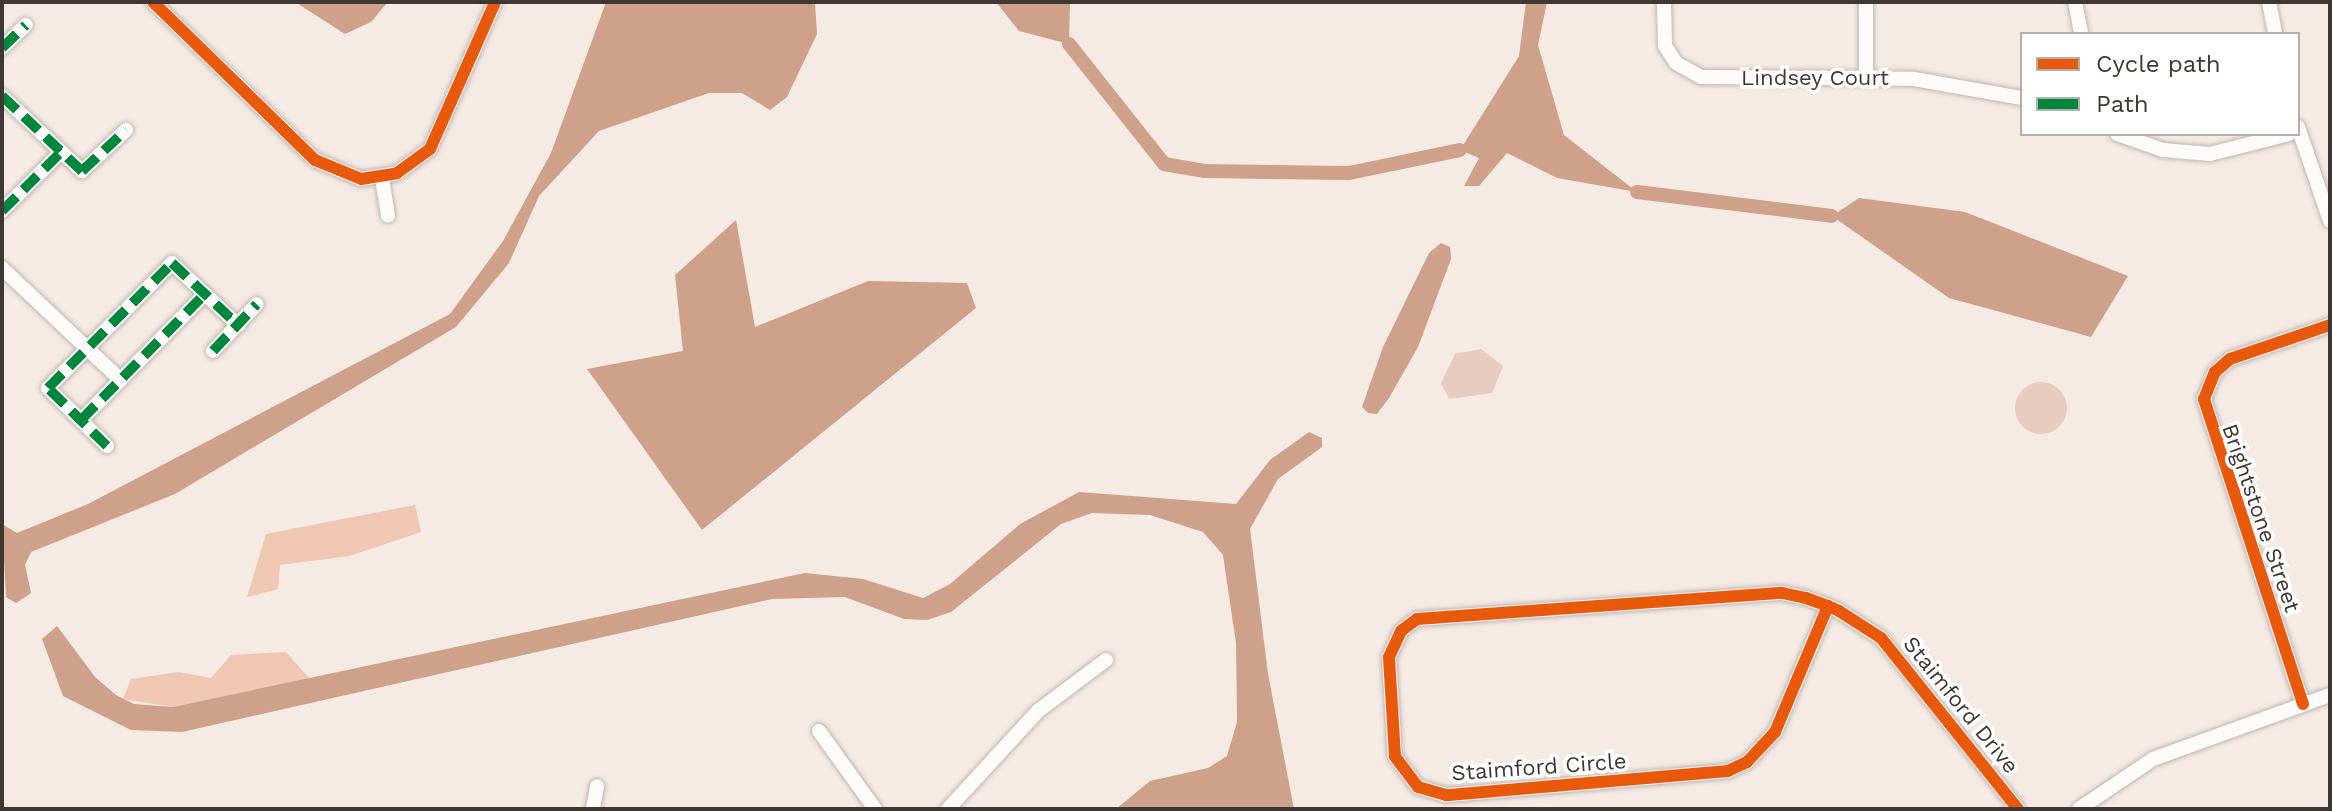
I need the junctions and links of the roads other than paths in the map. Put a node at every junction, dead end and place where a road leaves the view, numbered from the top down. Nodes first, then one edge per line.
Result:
1 (153, 2) edge
2 (495, 2) edge
3 (1664, 2) edge
4 (1866, 2) edge
5 (2075, 2) edge
6 (2269, 2) edge
7 (26, 25) dead end
8 (2081, 32) edge
9 (2275, 32) edge
10 (2, 48) edge
11 (1866, 78) junction
12 (2, 96) edge
13 (2020, 98) edge
14 (126, 130) dead end
15 (2300, 135) edge
16 (2123, 136) edge
17 (2281, 136) edge
18 (59, 154) junction
19 (382, 178) junction
20 (4, 204) edge
21 (388, 216) dead end
22 (2330, 221) edge
23 (2, 268) edge
24 (205, 294) junction
25 (257, 304) dead end
26 (238, 325) junction
27 (2330, 325) edge
28 (88, 348) junction
29 (213, 351) dead end
30 (121, 380) junction
31 (81, 420) junction
32 (107, 446) dead end
33 (1828, 606) junction
34 (1106, 660) dead end
35 (2330, 695) edge
36 (2303, 704) junction
37 (819, 731) dead end
38 (597, 786) dead end
39 (593, 809) edge
40 (875, 809) edge
41 (948, 809) edge
42 (2018, 809) edge
43 (2079, 809) edge

1 - 19 street
2 - 19 street
3 - 11 street, Lindsey Court
4 - 11 street
5 - 8 street
6 - 9 street
7 - 10 street
11 - 13 street, Lindsey Court
12 - 18 street
14 - 18 street
15 - 22 street
16 - 17 street
18 - 20 street
19 - 21 street
23 - 28 street
24 - 26 street
24 - 28 street
24 - 30 street
25 - 26 street
26 - 29 street
27 - 36 street, Brightstone Street
28 - 30 street
28 - 31 street
30 - 31 street
31 - 32 street
33 - 33 street, Staimford Circle
33 - 42 street, Staimford Drive
34 - 41 street
35 - 36 street
36 - 43 street
37 - 40 street
38 - 39 street

